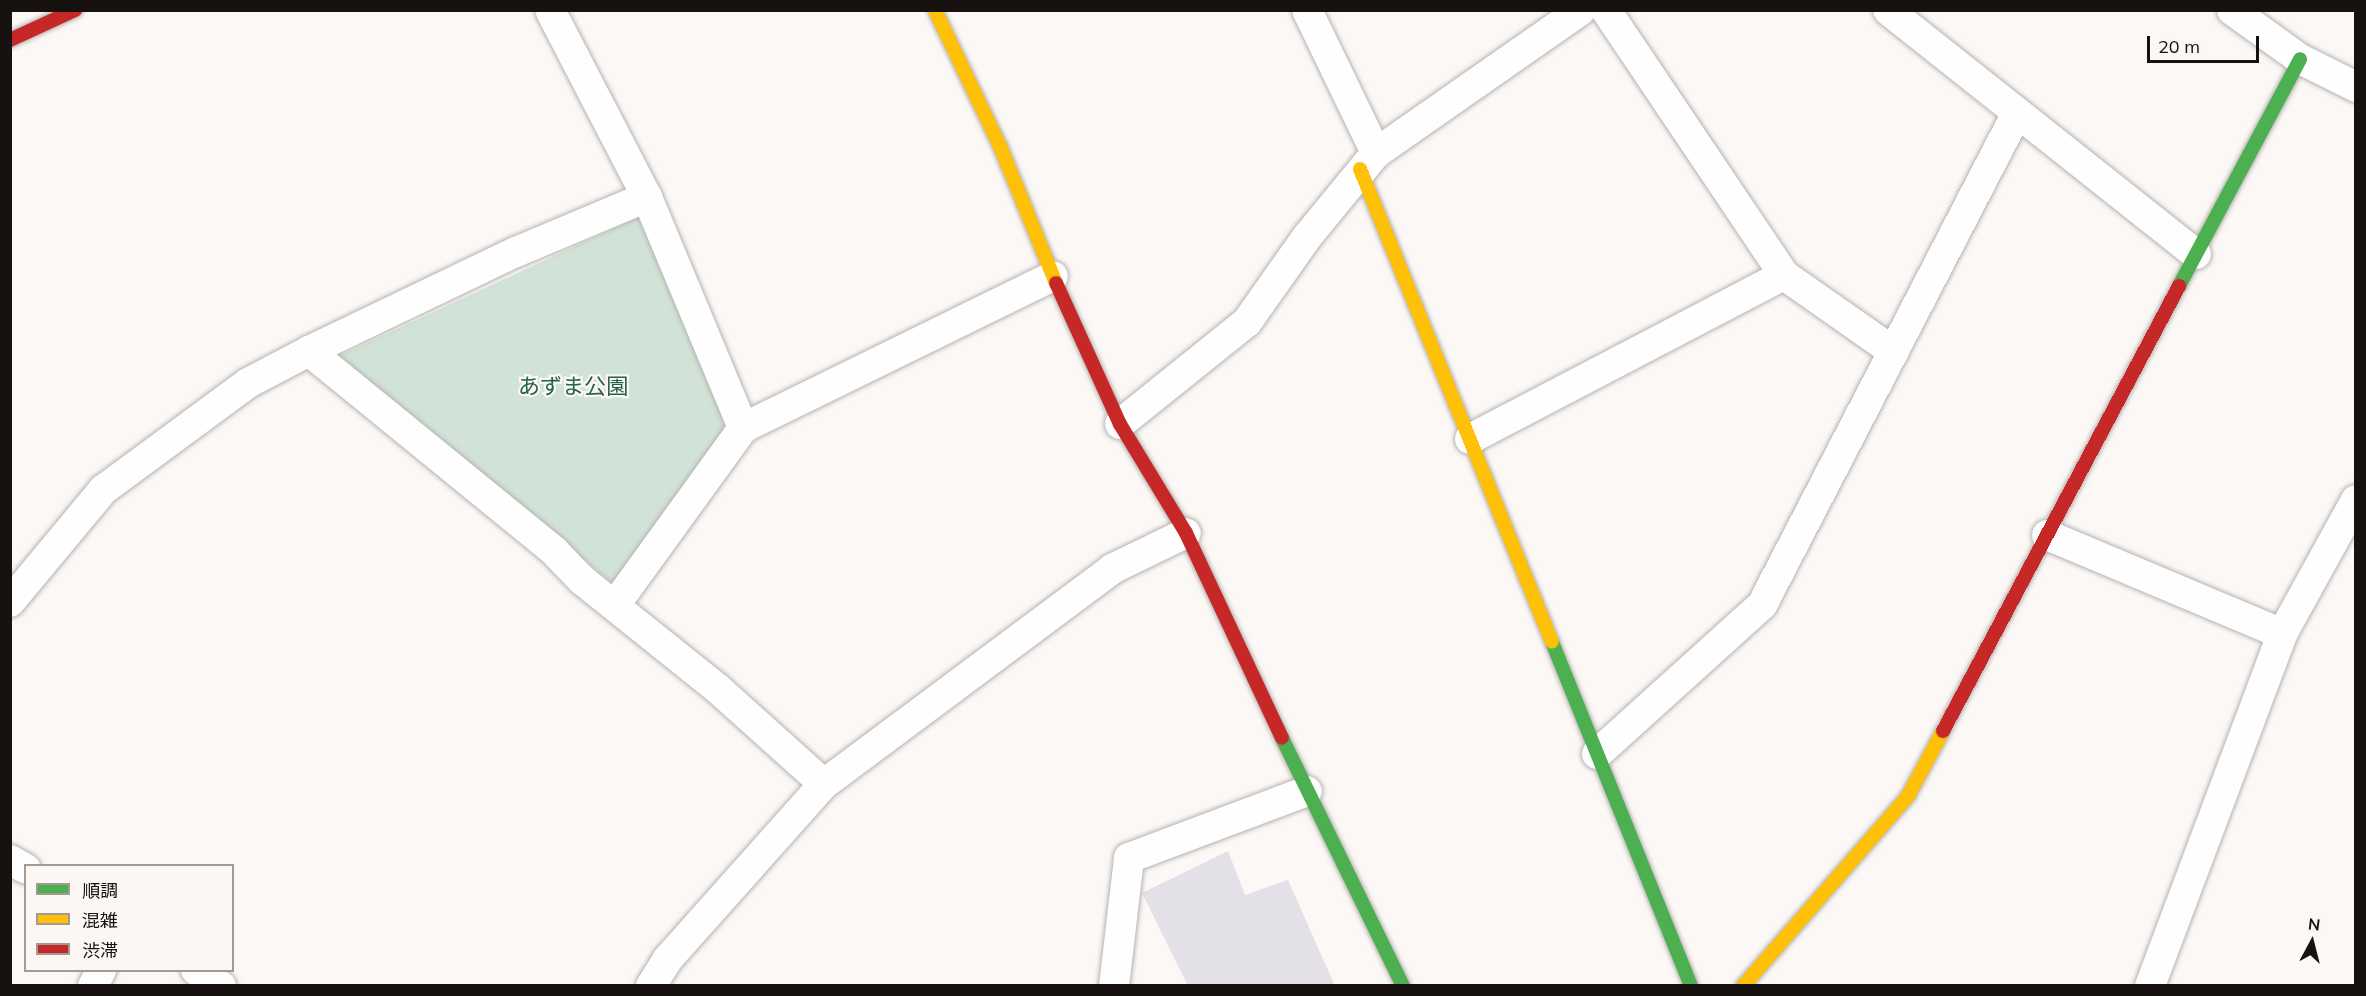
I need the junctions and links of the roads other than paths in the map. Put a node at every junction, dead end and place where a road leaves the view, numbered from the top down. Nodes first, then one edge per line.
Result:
1 (75, 10) edge
2 (550, 10) edge
3 (935, 10) edge
4 (1307, 10) edge
5 (1581, 10) edge
6 (1606, 10) edge
7 (1888, 10) edge
8 (2232, 10) edge
9 (10, 40) edge
10 (2300, 59) junction
11 (2355, 87) edge
12 (2017, 113) junction
13 (1368, 161) junction
14 (647, 197) junction
15 (2196, 254) junction
16 (1784, 275) junction
17 (1053, 276) junction
18 (309, 351) junction
19 (1894, 352) junction
20 (1120, 424) junction
21 (743, 428) junction
22 (1470, 440) junction
23 (2355, 500) edge
24 (1186, 533) junction
25 (2047, 535) junction
26 (10, 602) edge
27 (615, 605) junction
28 (2282, 634) junction
29 (1597, 754) junction
30 (824, 784) junction
31 (1307, 791) junction
32 (10, 860) edge
33 (24, 868) edge
34 (100, 972) edge
35 (199, 972) edge
36 (93, 986) edge
37 (221, 986) edge
38 (651, 986) edge
39 (1114, 986) edge
40 (1403, 986) edge
41 (1691, 986) edge
42 (1743, 986) edge
43 (2150, 986) edge

1 - 9 street
2 - 14 street
3 - 17 street
4 - 13 street
5 - 13 street
6 - 16 street
7 - 12 street
8 - 10 street
10 - 11 street
10 - 15 street
12 - 15 street
12 - 19 street
13 - 20 street
13 - 22 street
14 - 18 street
14 - 21 street
15 - 25 street
16 - 19 street
16 - 22 street
17 - 20 street
17 - 21 street
18 - 26 street
18 - 27 street
19 - 29 street
20 - 24 street
21 - 27 street
22 - 29 street
23 - 28 street
24 - 30 street
24 - 31 street
25 - 28 street
25 - 42 street
27 - 30 street
28 - 43 street
29 - 41 street
30 - 38 street
31 - 39 street
31 - 40 street
32 - 33 street
34 - 36 street
35 - 37 street

